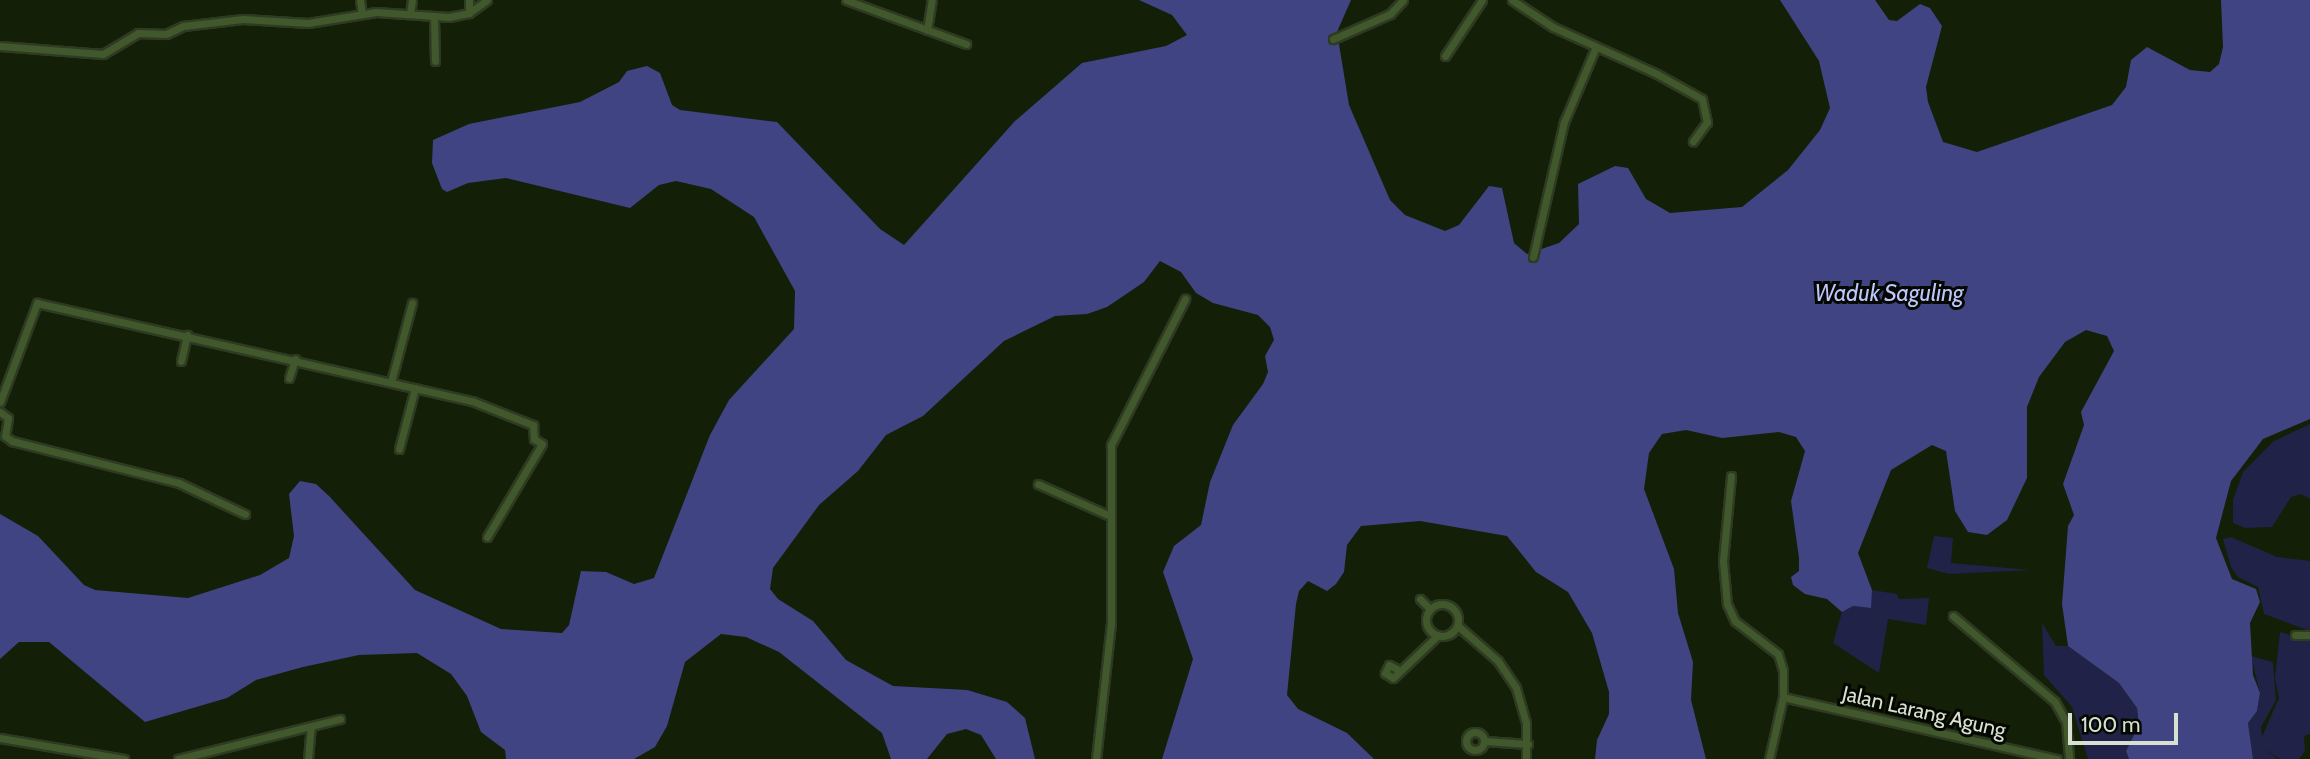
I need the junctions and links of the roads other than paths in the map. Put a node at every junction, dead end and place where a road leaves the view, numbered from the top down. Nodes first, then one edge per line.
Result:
1 (360, 0) edge
2 (412, 0) edge
3 (469, 0) edge
4 (487, 0) edge
5 (846, 0) edge
6 (932, 0) edge
7 (1402, 0) edge
8 (1482, 0) edge
9 (1512, 0) edge
10 (1522, 3) edge
11 (410, 13) junction
12 (469, 13) junction
13 (362, 14) junction
14 (434, 17) junction
15 (927, 30) junction
16 (1333, 39) dead end
17 (966, 44) dead end
18 (0, 46) edge
19 (1595, 49) junction
20 (1445, 56) dead end
21 (435, 61) dead end
22 (1693, 141) dead end
23 (1533, 257) dead end
24 (1185, 299) dead end
25 (412, 303) dead end
26 (187, 335) junction
27 (295, 359) junction
28 (181, 361) dead end
29 (289, 378) dead end
30 (391, 382) junction
31 (415, 387) junction
32 (0, 402) edge
33 (0, 412) edge
34 (400, 449) dead end
35 (1731, 476) dead end
36 (1038, 484) dead end
37 (245, 514) dead end
38 (1108, 515) junction
39 (486, 537) dead end
40 (1420, 599) dead end
41 (1430, 610) junction
42 (1953, 616) dead end
43 (1458, 626) junction
44 (1438, 635) junction
45 (2295, 635) dead end
46 (2310, 635) edge
47 (1397, 669) dead end
48 (1783, 697) junction
49 (340, 719) dead end
50 (311, 727) junction
51 (0, 738) edge
52 (1485, 741) dead end
53 (1528, 744) junction
54 (213, 749) junction
55 (101, 757) edge
56 (124, 759) edge
57 (178, 759) edge
58 (212, 759) edge
59 (308, 759) edge
60 (1096, 759) edge
61 (1526, 759) edge
62 (1769, 759) edge
63 (2057, 759) edge
64 (2069, 759) edge

1 - 13 street
2 - 11 street
3 - 12 street
4 - 12 street
5 - 15 street
6 - 15 street
7 - 16 street
8 - 20 street
9 - 10 street
10 - 19 street
11 - 13 street
11 - 14 street
12 - 14 street
13 - 18 street
14 - 21 street
15 - 17 street
19 - 22 street
19 - 23 street
24 - 38 street
25 - 30 street
26 - 27 street
26 - 28 street
26 - 32 street
27 - 29 street
27 - 30 street
30 - 31 street
31 - 34 street
31 - 39 street
33 - 37 street
35 - 48 street
36 - 38 street
38 - 60 street
40 - 41 street
41 - 43 street
41 - 44 street
42 - 64 street
43 - 44 street
43 - 53 street
44 - 47 street
45 - 46 street
48 - 62 street
48 - 63 street, Jalan Larang Agung
49 - 50 street
50 - 54 street
50 - 59 street
51 - 55 street
52 - 53 street
53 - 61 street
54 - 57 street
54 - 58 street
55 - 56 street

